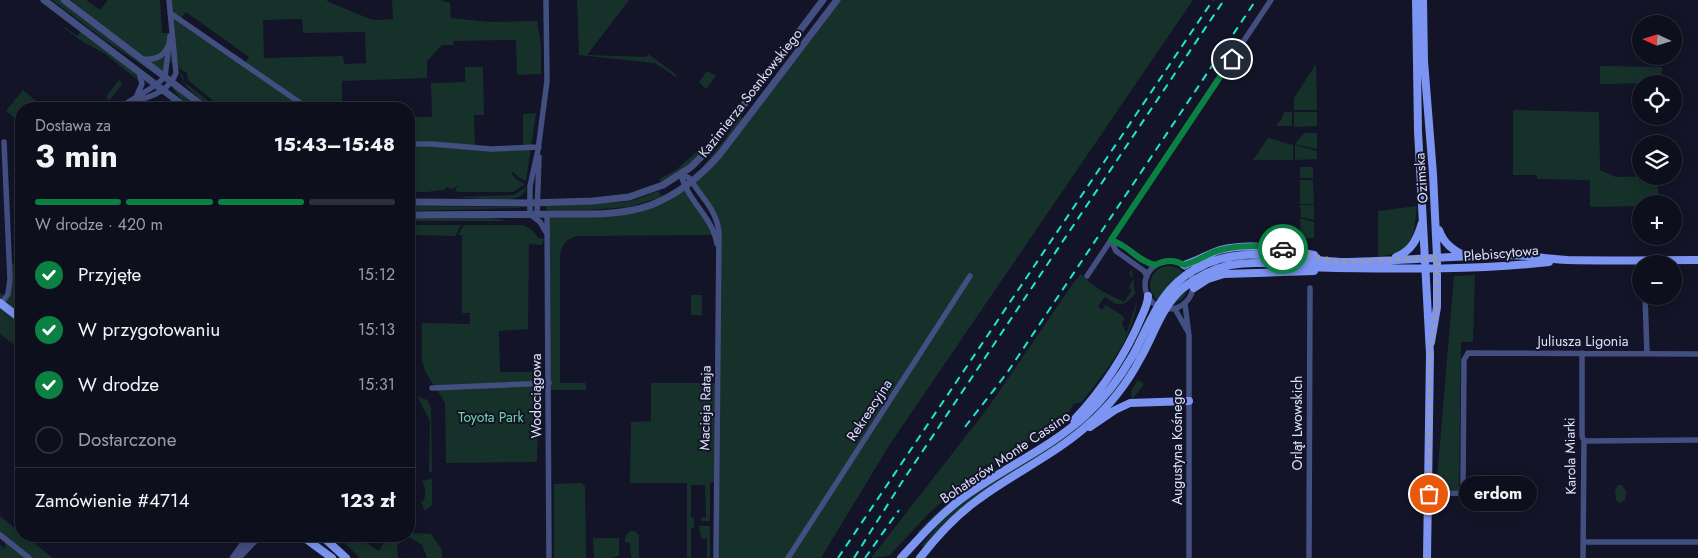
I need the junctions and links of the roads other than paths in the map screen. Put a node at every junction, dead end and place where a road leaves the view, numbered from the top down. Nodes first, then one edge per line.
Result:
1 (44, 0) edge
2 (64, 0) edge
3 (169, 0) edge
4 (546, 0) edge
5 (823, 0) edge
6 (837, 0) edge
7 (1271, 0) edge
8 (1416, 0) edge
9 (1423, 0) edge
10 (170, 13) junction
11 (171, 25) junction
12 (170, 42) junction
13 (142, 59) junction
14 (139, 72) junction
15 (165, 77) junction
16 (173, 82) junction
17 (156, 85) junction
18 (163, 90) junction
19 (132, 100) junction
20 (129, 102) edge
21 (179, 102) edge
22 (198, 102) edge
23 (298, 102) edge
24 (4, 142) dead end
25 (415, 144) edge
26 (539, 148) junction
27 (681, 174) junction
28 (692, 182) junction
29 (686, 187) junction
30 (415, 202) edge
31 (533, 203) junction
32 (415, 214) edge
33 (533, 214) junction
34 (547, 214) junction
35 (1424, 218) junction
36 (1436, 222) junction
37 (547, 234) junction
38 (1111, 240) junction
39 (1467, 256) junction
40 (1437, 257) junction
41 (1425, 258) junction
42 (718, 259) junction
43 (1390, 260) junction
44 (1565, 260) junction
45 (1698, 260) edge
46 (1155, 265) junction
47 (1184, 265) junction
48 (1335, 265) junction
49 (1425, 269) junction
50 (1438, 269) junction
51 (970, 276) dead end
52 (1087, 276) dead end
53 (1147, 276) junction
54 (1194, 288) junction
55 (1310, 288) dead end
56 (1148, 296) junction
57 (0, 303) edge
58 (1185, 304) junction
59 (1645, 305) edge
60 (1175, 309) junction
61 (15, 314) edge
62 (1156, 317) junction
63 (1189, 336) junction
64 (1582, 353) junction
65 (1430, 354) junction
66 (1646, 354) junction
67 (1698, 354) edge
68 (549, 383) junction
69 (432, 388) dead end
70 (1189, 401) junction
71 (1083, 429) junction
72 (1065, 433) junction
73 (1698, 440) edge
74 (1584, 441) junction
75 (1429, 494) junction
76 (946, 528) junction
77 (0, 535) edge
78 (244, 542) edge
79 (253, 542) edge
80 (310, 542) edge
81 (329, 542) edge
82 (1583, 542) junction
83 (1698, 542) edge
84 (910, 548) junction
85 (29, 558) edge
86 (233, 558) edge
87 (238, 558) edge
88 (332, 558) edge
89 (346, 558) edge
90 (549, 558) edge
91 (716, 558) edge
92 (788, 558) edge
93 (901, 558) edge
94 (905, 558) edge
95 (920, 558) edge
96 (927, 558) edge
97 (1189, 558) edge
98 (1309, 558) edge
99 (1427, 558) edge
100 (1583, 558) edge

1 - 14 street
2 - 13 street
3 - 10 street
4 - 26 street
5 - 27 street, Kazimierza Sosnkowskiego
6 - 28 street, Kazimierza Sosnkowskiego
7 - 38 street
8 - 35 main road, Ozimska
9 - 36 main road, Ozimska
10 - 11 street
10 - 23 street
11 - 12 street
11 - 16 street
12 - 13 street
12 - 15 street
13 - 15 street
14 - 17 street
14 - 19 street
15 - 16 street
15 - 17 street
16 - 18 street
16 - 22 street
17 - 18 street
17 - 19 street
18 - 19 street
18 - 21 street
19 - 20 street
24 - 57 street
25 - 26 street
26 - 31 street
27 - 28 street, Macieja Rataja
27 - 29 street, Macieja Rataja
27 - 31 street, Kazimierza Sosnkowskiego
28 - 29 street, Kazimierza Sosnkowskiego
28 - 42 street, Macieja Rataja
29 - 34 street, Kazimierza Sosnkowskiego
29 - 42 street, Macieja Rataja
30 - 31 street, Kazimierza Sosnkowskiego
31 - 33 street
32 - 33 street, Kazimierza Sosnkowskiego
33 - 34 street, Kazimierza Sosnkowskiego
33 - 37 street
34 - 37 street, Wodociągowa
35 - 41 main road, Ozimska
35 - 43 main road
36 - 39 main road
36 - 40 main road, Ozimska
37 - 68 street, Wodociągowa
38 - 46 street
38 - 52 street
38 - 53 street
39 - 40 main road, Plebiscytowa
39 - 44 main road, Plebiscytowa
40 - 41 main road, Bohaterów Monte Cassino
40 - 50 main road, Ozimska
41 - 43 main road, Bohaterów Monte Cassino
41 - 49 main road, Ozimska
42 - 91 street, Macieja Rataja
43 - 48 main road, Bohaterów Monte Cassino
44 - 45 main road, Plebiscytowa
44 - 50 main road, Plebiscytowa
46 - 47 street
46 - 53 street
47 - 48 main road
47 - 54 street
48 - 49 main road, Bohaterów Monte Cassino
48 - 54 main road
48 - 62 main road, Bohaterów Monte Cassino
48 - 62 main road, Bohaterów Monte Cassino
49 - 50 main road, Bohaterów Monte Cassino
49 - 65 main road, Ozimska
50 - 65 main road, Ozimska
51 - 92 street, Rekreacyjna
53 - 56 street
54 - 58 street
55 - 98 street, Orląt Lwowskich
56 - 60 street
56 - 72 main road
57 - 61 main road
58 - 60 street
58 - 63 street, Augustyna Kośnego
59 - 66 street
60 - 63 street, Augustyna Kośnego
62 - 71 main road, Bohaterów Monte Cassino
62 - 72 main road, Bohaterów Monte Cassino
63 - 70 street, Augustyna Kośnego
64 - 66 street, Juliusza Ligonia
64 - 74 street, Karola Miarki
64 - 75 street, Juliusza Ligonia
65 - 75 main road, Ozimska
66 - 67 street, Juliusza Ligonia
68 - 69 street
68 - 90 street, Wodociągowa
70 - 71 main road
70 - 97 street, Augustyna Kośnego
71 - 76 main road, Bohaterów Monte Cassino
72 - 84 main road, Bohaterów Monte Cassino
73 - 74 street
74 - 82 street, Karola Miarki
75 - 99 main road, Ozimska
76 - 95 main road
76 - 96 main road
77 - 85 street
78 - 86 street
79 - 87 street
80 - 88 main road
81 - 89 main road
82 - 83 street
82 - 100 street, Karola Miarki
84 - 93 main road, Bohaterów Monte Cassino
84 - 94 main road

